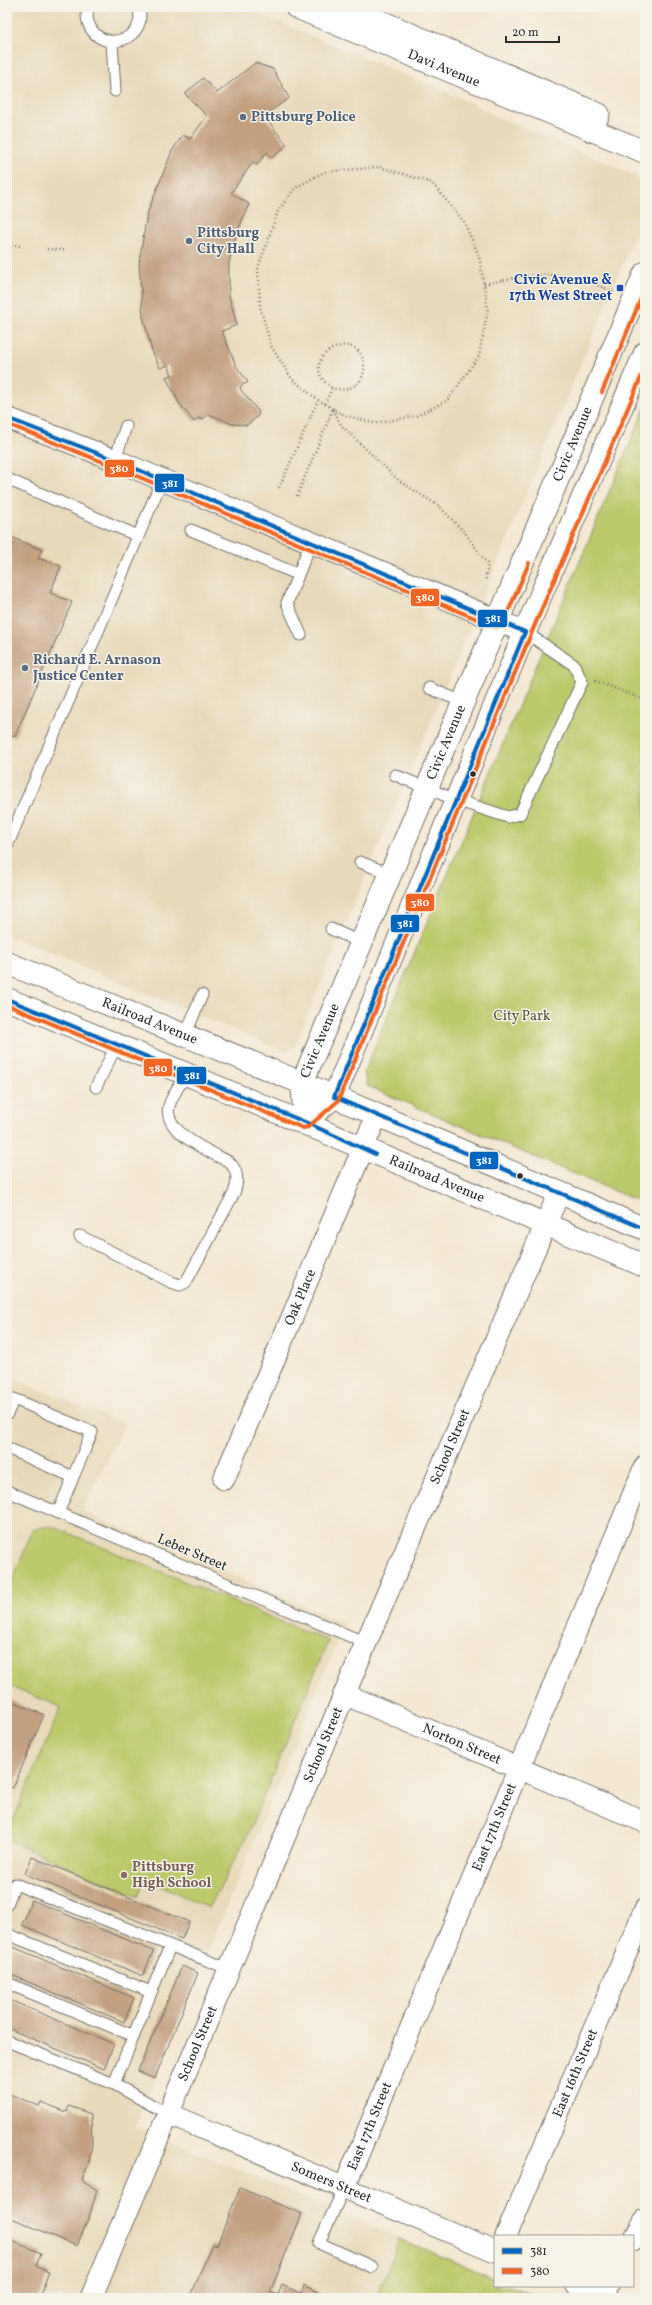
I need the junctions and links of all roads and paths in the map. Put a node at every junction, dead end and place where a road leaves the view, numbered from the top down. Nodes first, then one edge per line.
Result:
1 (89, 7) edge
2 (138, 7) edge
3 (296, 7) edge
4 (348, 7) edge
5 (112, 42) junction
6 (418, 47) junction
7 (115, 91) dead end
8 (641, 155) edge
9 (7, 245) edge
10 (20, 246) dead end
11 (47, 249) dead end
12 (64, 250) dead end
13 (645, 273) edge
14 (484, 284) junction
15 (633, 301) junction
16 (645, 353) edge
17 (332, 388) junction
18 (318, 400) junction
19 (325, 404) junction
20 (333, 409) junction
21 (7, 418) edge
22 (126, 426) dead end
23 (115, 460) junction
24 (7, 479) edge
25 (162, 480) junction
26 (279, 488) dead end
27 (297, 496) dead end
28 (191, 530) dead end
29 (138, 536) junction
30 (311, 542) junction
31 (297, 574) junction
32 (486, 582) dead end
33 (498, 621) junction
34 (525, 632) junction
35 (301, 634) dead end
36 (578, 674) junction
37 (429, 688) dead end
38 (645, 700) edge
39 (463, 702) junction
40 (395, 775) dead end
41 (427, 787) junction
42 (456, 800) junction
43 (8, 839) edge
44 (360, 862) dead end
45 (390, 874) junction
46 (330, 929) dead end
47 (362, 943) junction
48 (7, 963) edge
49 (202, 995) dead end
50 (7, 999) edge
51 (185, 1036) junction
52 (117, 1044) junction
53 (186, 1073) junction
54 (302, 1083) junction
55 (96, 1087) dead end
56 (334, 1097) junction
57 (377, 1116) junction
58 (305, 1122) junction
59 (362, 1148) junction
60 (559, 1193) junction
61 (546, 1225) junction
62 (645, 1229) edge
63 (80, 1236) dead end
64 (645, 1266) edge
65 (7, 1414) edge
66 (7, 1448) edge
67 (645, 1466) edge
68 (73, 1478) junction
69 (224, 1479) dead end
70 (7, 1492) edge
71 (58, 1512) junction
72 (366, 1643) junction
73 (344, 1694) junction
74 (519, 1770) junction
75 (645, 1822) edge
76 (7, 1904) edge
77 (645, 1909) edge
78 (7, 1934) edge
79 (170, 1946) junction
80 (229, 1969) junction
81 (7, 1983) edge
82 (151, 1992) junction
83 (134, 2036) junction
84 (7, 2041) edge
85 (114, 2084) junction
86 (168, 2114) junction
87 (344, 2188) junction
88 (645, 2220) edge
89 (506, 2235) edge
90 (634, 2239) edge
91 (494, 2251) edge
92 (372, 2267) dead end
93 (583, 2287) edge
94 (605, 2291) edge
95 (91, 2298) edge

1 - 5 lane
2 - 5 lane
3 - 6 street, Davi Avenue
4 - 6 street, Davi Avenue
5 - 7 lane
6 - 8 street, Davi Avenue
9 - 10 path
11 - 12 path
13 - 15 street, Civic Avenue
14 - 15 path
14 - 18 path
14 - 20 path
15 - 33 street, Civic Avenue
16 - 34 street
17 - 17 path
17 - 19 path
18 - 19 path
18 - 26 path
19 - 20 path
20 - 27 path
20 - 32 path
21 - 23 street
22 - 23 lane
23 - 25 street
24 - 29 lane
25 - 29 lane
25 - 30 street
28 - 31 lane
29 - 43 lane
30 - 31 lane
30 - 33 street
31 - 35 lane
33 - 34 street
33 - 39 street, Civic Avenue
34 - 36 lane
34 - 42 street
36 - 38 path
36 - 42 lane
37 - 39 lane
39 - 41 street, Civic Avenue
40 - 41 lane
41 - 42 lane
41 - 45 street, Civic Avenue
42 - 56 street
44 - 45 lane
45 - 47 street, Civic Avenue
46 - 47 lane
47 - 54 street, Civic Avenue
48 - 51 street, Railroad Avenue
49 - 51 lane
50 - 52 street, Railroad Avenue
51 - 54 street, Railroad Avenue
52 - 53 street, Railroad Avenue
52 - 55 lane
53 - 58 street, Railroad Avenue
53 - 63 lane
54 - 56 street, Railroad Avenue
54 - 58 street, Civic Avenue
56 - 57 street, Railroad Avenue
56 - 58 street
57 - 59 street, Oak Place
57 - 60 street, Railroad Avenue
58 - 59 street, Railroad Avenue
59 - 61 street, Railroad Avenue
59 - 69 street, Oak Place
60 - 61 street, School Street
60 - 62 street, Railroad Avenue
61 - 64 street, Railroad Avenue
61 - 72 street, School Street
65 - 68 lane
66 - 68 lane
67 - 74 street, East 17th Street
68 - 71 lane
70 - 71 lane, Leber Street
71 - 72 lane, Leber Street
72 - 73 street, School Street
73 - 74 street, Norton Street
73 - 80 street, School Street
74 - 75 street, Norton Street
74 - 87 street, East 17th Street
76 - 79 lane
77 - 89 street, East 16th Street
78 - 82 lane
79 - 80 lane
79 - 82 lane
80 - 86 street, School Street
81 - 83 lane
82 - 83 lane
83 - 85 lane
84 - 85 lane
85 - 86 lane
86 - 87 street, Somers Street
86 - 95 street, School Street
87 - 91 street, Somers Street
87 - 92 lane
88 - 90 street
93 - 94 street

